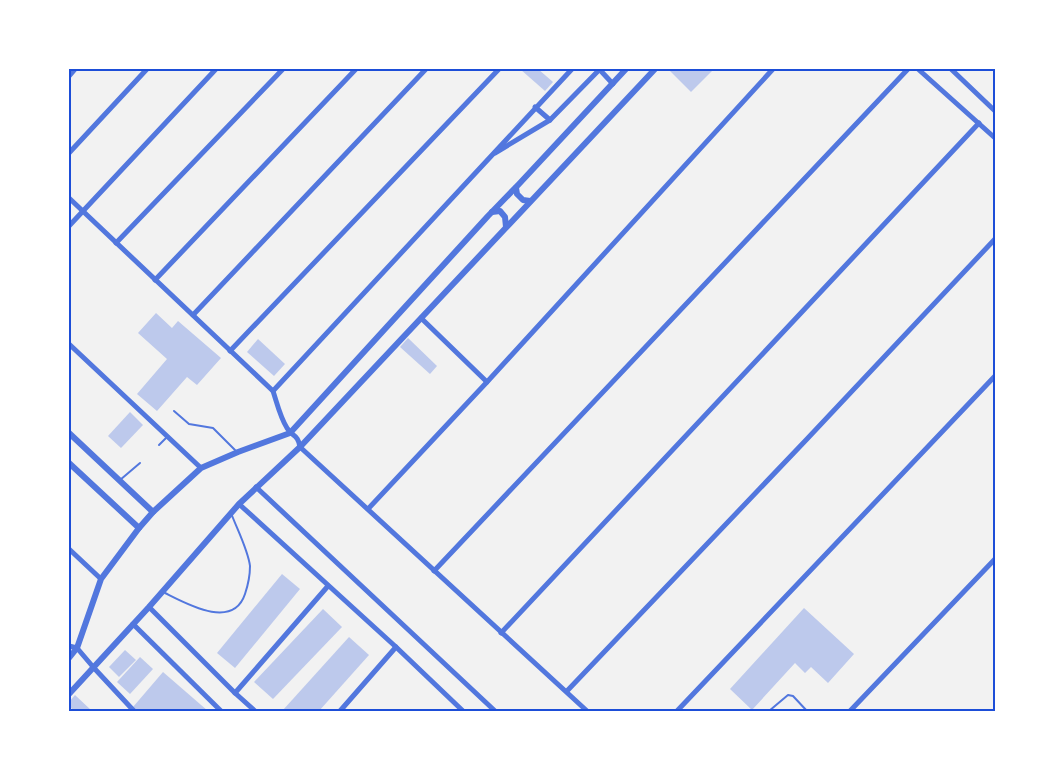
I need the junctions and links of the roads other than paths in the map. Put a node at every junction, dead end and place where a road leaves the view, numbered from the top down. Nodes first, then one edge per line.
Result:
1 (75, 69) edge
2 (147, 69) edge
3 (216, 69) edge
4 (283, 69) edge
5 (356, 69) edge
6 (426, 69) edge
7 (499, 69) edge
8 (572, 69) edge
9 (600, 69) edge
10 (626, 69) edge
11 (655, 69) edge
12 (773, 69) edge
13 (908, 69) edge
14 (918, 69) edge
15 (951, 69) edge
16 (69, 76) edge
17 (613, 84) junction
18 (535, 107) junction
19 (995, 111) edge
20 (550, 120) junction
21 (979, 123) junction
22 (995, 138) edge
23 (69, 153) edge
24 (489, 157) junction
25 (516, 188) junction
26 (69, 198) edge
27 (530, 201) junction
28 (83, 211) junction
29 (492, 212) junction
30 (69, 226) edge
31 (506, 227) junction
32 (995, 239) edge
33 (116, 243) junction
34 (155, 280) junction
35 (193, 315) junction
36 (421, 318) junction
37 (69, 344) edge
38 (230, 351) junction
39 (995, 376) edge
40 (487, 382) junction
41 (273, 391) junction
42 (174, 411) dead end
43 (69, 433) edge
44 (290, 434) junction
45 (167, 437) junction
46 (159, 445) dead end
47 (300, 447) junction
48 (238, 452) junction
49 (69, 463) edge
50 (141, 463) dead end
51 (201, 468) junction
52 (120, 480) junction
53 (256, 488) junction
54 (239, 504) junction
55 (368, 509) junction
56 (153, 512) junction
57 (231, 513) junction
58 (139, 528) junction
59 (69, 549) edge
60 (995, 559) edge
61 (434, 571) junction
62 (101, 579) junction
63 (328, 586) junction
64 (162, 591) junction
65 (149, 607) junction
66 (133, 624) junction
67 (501, 633) junction
68 (69, 646) edge
69 (396, 647) junction
70 (77, 648) junction
71 (69, 658) edge
72 (94, 668) junction
73 (567, 691) junction
74 (235, 693) junction
75 (69, 694) edge
76 (134, 711) edge
77 (221, 711) edge
78 (255, 711) edge
79 (340, 711) edge
80 (463, 711) edge
81 (495, 711) edge
82 (587, 711) edge
83 (677, 711) edge
84 (769, 711) edge
85 (807, 711) edge
86 (850, 711) edge

1 - 16 street
2 - 23 street
3 - 28 street
4 - 33 street
5 - 34 street
6 - 35 street
7 - 38 street
8 - 18 street
9 - 17 street
9 - 20 street
10 - 17 street
11 - 27 street
12 - 40 street
13 - 61 street
14 - 21 street
15 - 19 street
17 - 25 street
18 - 20 street
18 - 24 street
20 - 24 street
21 - 22 street
21 - 67 street
24 - 41 street
25 - 27 street
25 - 29 street
26 - 28 street
27 - 31 street
28 - 30 street
28 - 33 street
29 - 31 street
29 - 44 street
31 - 36 street
32 - 73 street
33 - 34 street
34 - 35 street
35 - 38 street
36 - 40 street
36 - 47 street
37 - 45 street
38 - 41 street
39 - 83 street
40 - 55 street
41 - 44 street
42 - 48 lane
43 - 52 street
44 - 47 street
44 - 48 street
45 - 46 lane
45 - 51 street
47 - 53 street
47 - 55 street
48 - 51 street
49 - 58 street
50 - 52 lane
51 - 56 street
52 - 56 street
53 - 54 street
53 - 81 street
54 - 57 street
54 - 63 street
55 - 61 street
56 - 58 street
57 - 64 street
57 - 64 lane
58 - 62 street
59 - 62 street
60 - 86 street
61 - 67 street
62 - 70 street
63 - 69 street
63 - 74 street
64 - 65 street
65 - 66 street
65 - 74 street
66 - 72 street
66 - 77 street
67 - 73 street
68 - 70 street
69 - 79 street
69 - 80 street
70 - 71 street
70 - 72 street
72 - 75 street
72 - 76 street
73 - 82 street
74 - 78 street
84 - 85 lane

